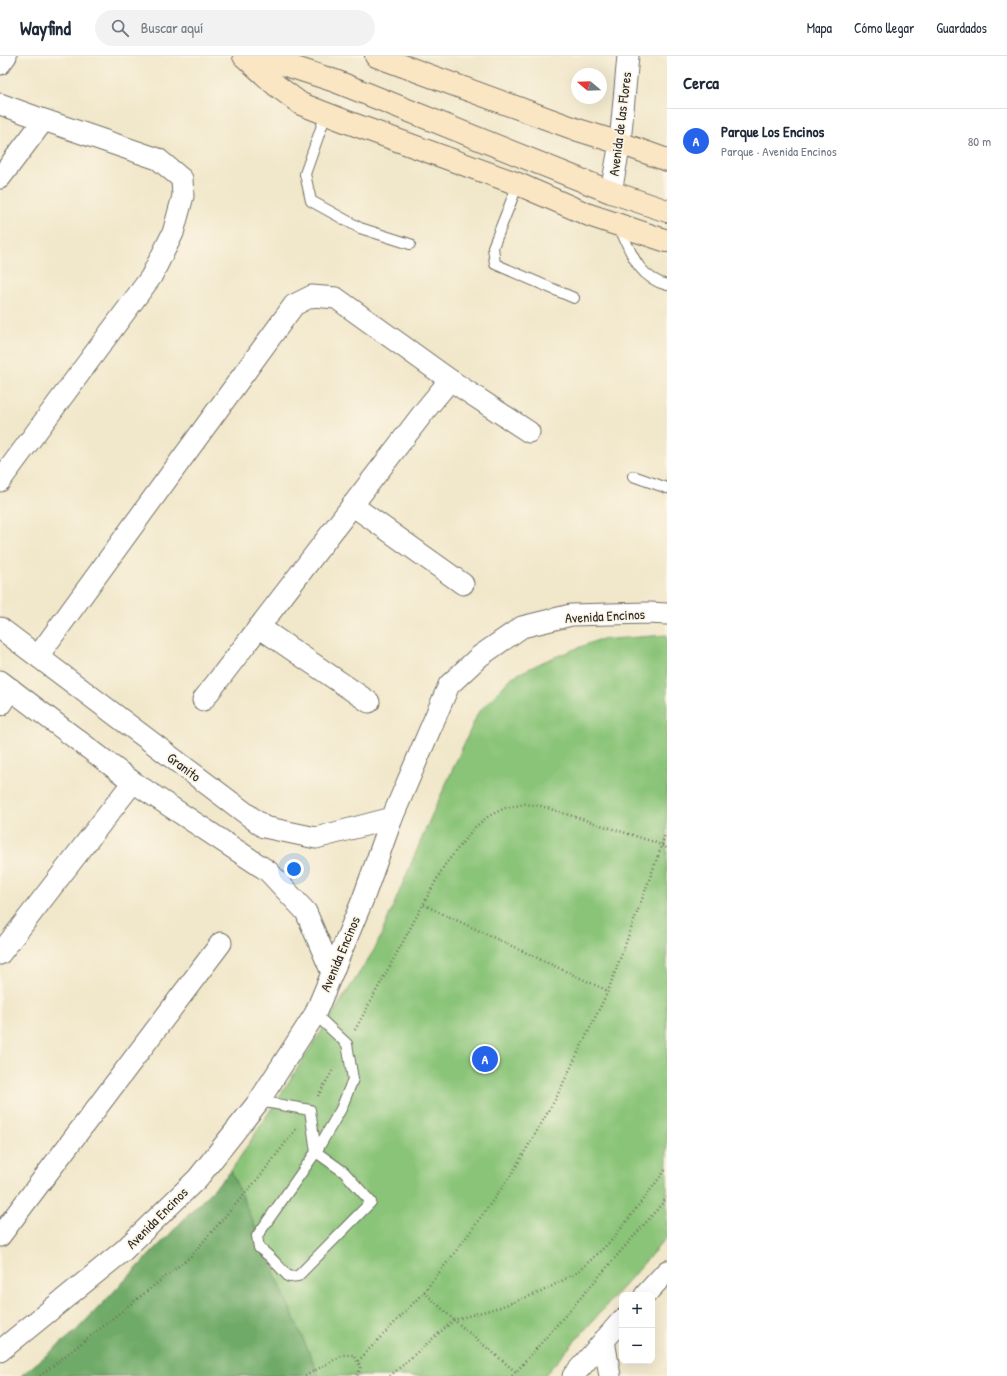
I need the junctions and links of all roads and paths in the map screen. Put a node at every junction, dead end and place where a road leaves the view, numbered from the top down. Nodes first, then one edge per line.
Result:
1 (6, 56) edge
2 (244, 56) edge
3 (259, 56) edge
4 (376, 56) edge
5 (628, 56) edge
6 (0, 64) edge
7 (0, 104) edge
8 (326, 114) junction
9 (44, 120) junction
10 (620, 143) junction
11 (667, 160) edge
12 (0, 178) edge
13 (518, 184) junction
14 (611, 192) junction
15 (667, 211) edge
16 (618, 224) junction
17 (667, 241) edge
18 (410, 244) dead end
19 (667, 285) edge
20 (574, 298) dead end
21 (450, 380) junction
22 (529, 432) dead end
23 (633, 476) dead end
24 (0, 481) edge
25 (667, 488) edge
26 (352, 505) junction
27 (463, 584) dead end
28 (667, 614) edge
29 (259, 627) junction
30 (0, 628) edge
31 (38, 656) junction
32 (4, 692) edge
33 (203, 700) dead end
34 (369, 702) dead end
35 (133, 782) junction
36 (392, 818) junction
37 (667, 828) edge
38 (424, 905) dead end
39 (221, 943) dead end
40 (0, 954) edge
41 (332, 973) junction
42 (608, 991) junction
43 (315, 1014) junction
44 (259, 1101) junction
45 (316, 1152) junction
46 (667, 1168) edge
47 (667, 1198) edge
48 (0, 1236) edge
49 (667, 1270) edge
50 (424, 1292) junction
51 (648, 1292) edge
52 (454, 1320) junction
53 (619, 1323) edge
54 (604, 1340) junction
55 (0, 1351) edge
56 (358, 1361) junction
57 (516, 1372) junction
58 (305, 1376) edge
59 (357, 1376) edge
60 (390, 1376) edge
61 (512, 1376) edge
62 (573, 1376) edge
63 (610, 1376) edge

1 - 6 street
2 - 8 main road
3 - 14 main road
4 - 10 main road
5 - 10 street, Avenida de las Flores
7 - 9 street
8 - 13 main road
8 - 18 lane
9 - 12 street
9 - 24 street
10 - 11 main road
10 - 14 street, Avenida de las Flores
13 - 16 main road
13 - 20 lane
14 - 15 main road
16 - 17 main road
16 - 19 lane
21 - 22 street
21 - 26 street
21 - 31 street
23 - 25 lane
26 - 27 street
26 - 29 street
28 - 36 street, Avenida Encinos
29 - 33 street
29 - 34 street
30 - 31 street, Granito
31 - 36 street, Granito
32 - 35 street
35 - 40 street
35 - 41 street
36 - 41 street, Avenida Encinos
37 - 42 path, bridge
38 - 42 path
39 - 48 street
41 - 43 street, Avenida Encinos
42 - 50 path
43 - 44 street, Avenida Encinos
43 - 45 lane
44 - 45 lane
44 - 55 street, Avenida Encinos
45 - 45 lane
46 - 52 path
47 - 57 path
49 - 51 street
50 - 52 path
50 - 56 path
52 - 57 path
52 - 60 path
53 - 54 street
54 - 62 street
54 - 63 street
56 - 58 path
56 - 59 path
57 - 61 path

